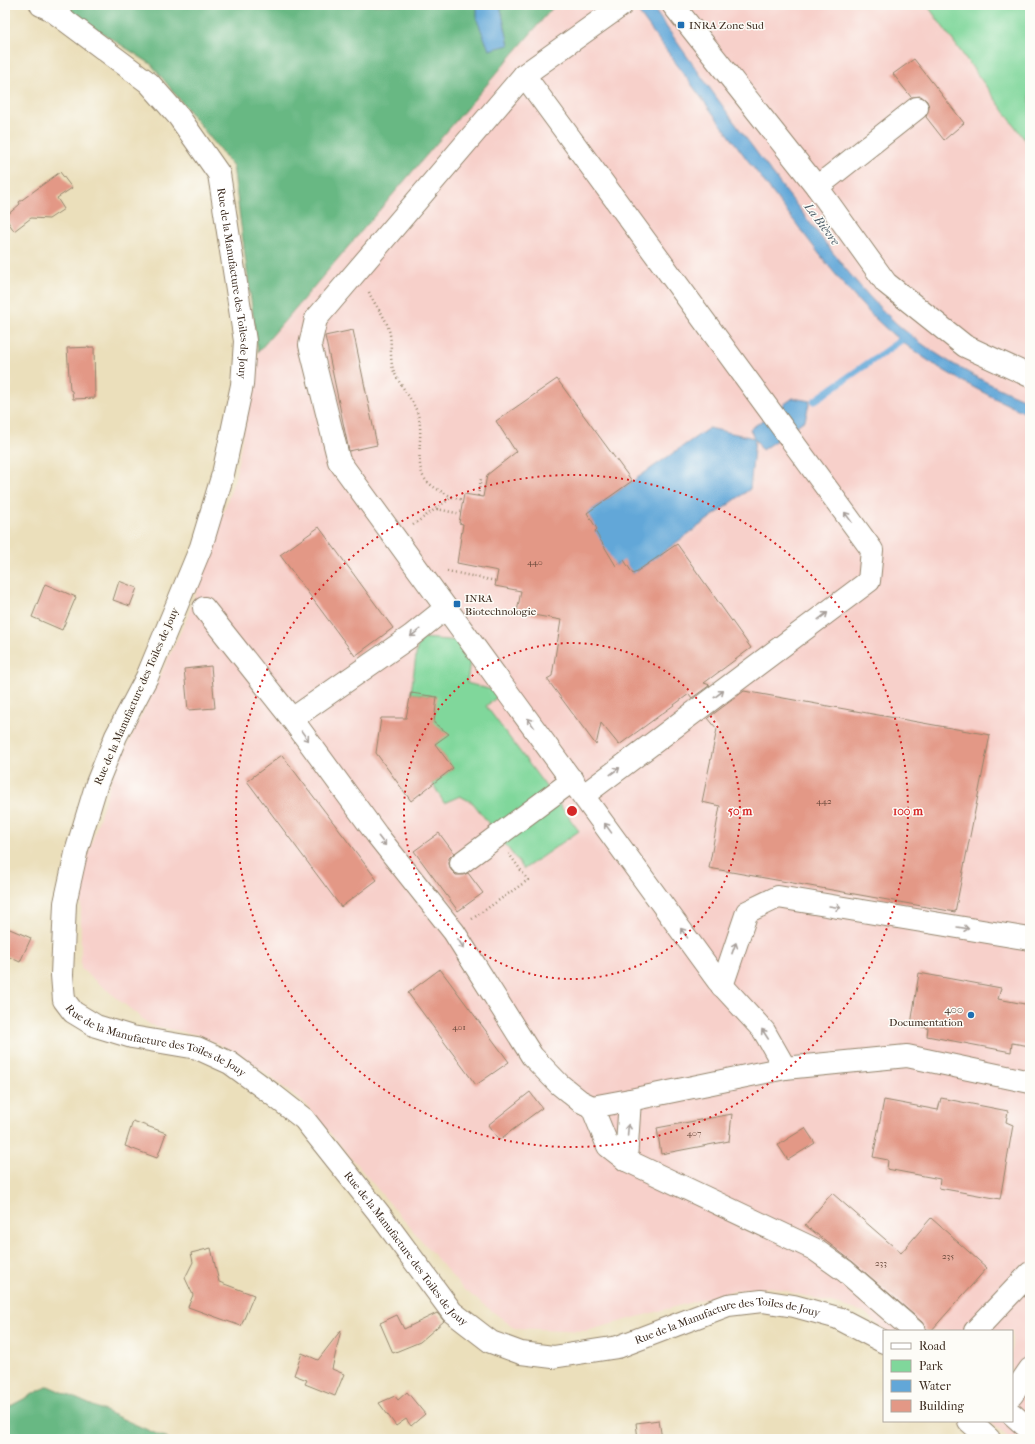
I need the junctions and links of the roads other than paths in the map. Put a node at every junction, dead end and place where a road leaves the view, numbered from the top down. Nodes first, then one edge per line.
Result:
1 (42, 5) edge
2 (622, 5) edge
3 (673, 5) edge
4 (524, 75) junction
5 (917, 108) dead end
6 (817, 187) junction
7 (1030, 376) edge
8 (204, 608) dead end
9 (446, 608) junction
10 (292, 719) junction
11 (578, 788) junction
12 (461, 863) dead end
13 (1030, 939) edge
14 (722, 986) junction
15 (785, 1068) junction
16 (1030, 1082) edge
17 (630, 1100) junction
18 (592, 1106) junction
19 (626, 1160) junction
20 (1030, 1273) edge
21 (913, 1330) edge
22 (976, 1330) edge
23 (883, 1341) edge
24 (1030, 1368) edge
25 (1013, 1394) edge
26 (1013, 1415) edge
27 (970, 1422) edge
28 (1030, 1430) edge
29 (989, 1439) edge

1 - 23 street, Rue de la Manufacture des Toiles de Jouy
2 - 4 street
3 - 6 street
4 - 9 street
11 -> 4 street
5 - 6 street
6 - 7 street
8 - 10 street
9 -> 10 street
11 -> 9 street
10 -> 18 street
11 - 12 street
14 -> 11 street
14 -> 13 street
15 -> 14 street
15 - 16 street
15 - 17 street
17 - 18 street
19 -> 17 street
18 - 19 street
19 - 21 street
20 - 22 street
24 - 25 street
26 - 28 street
27 - 29 street

